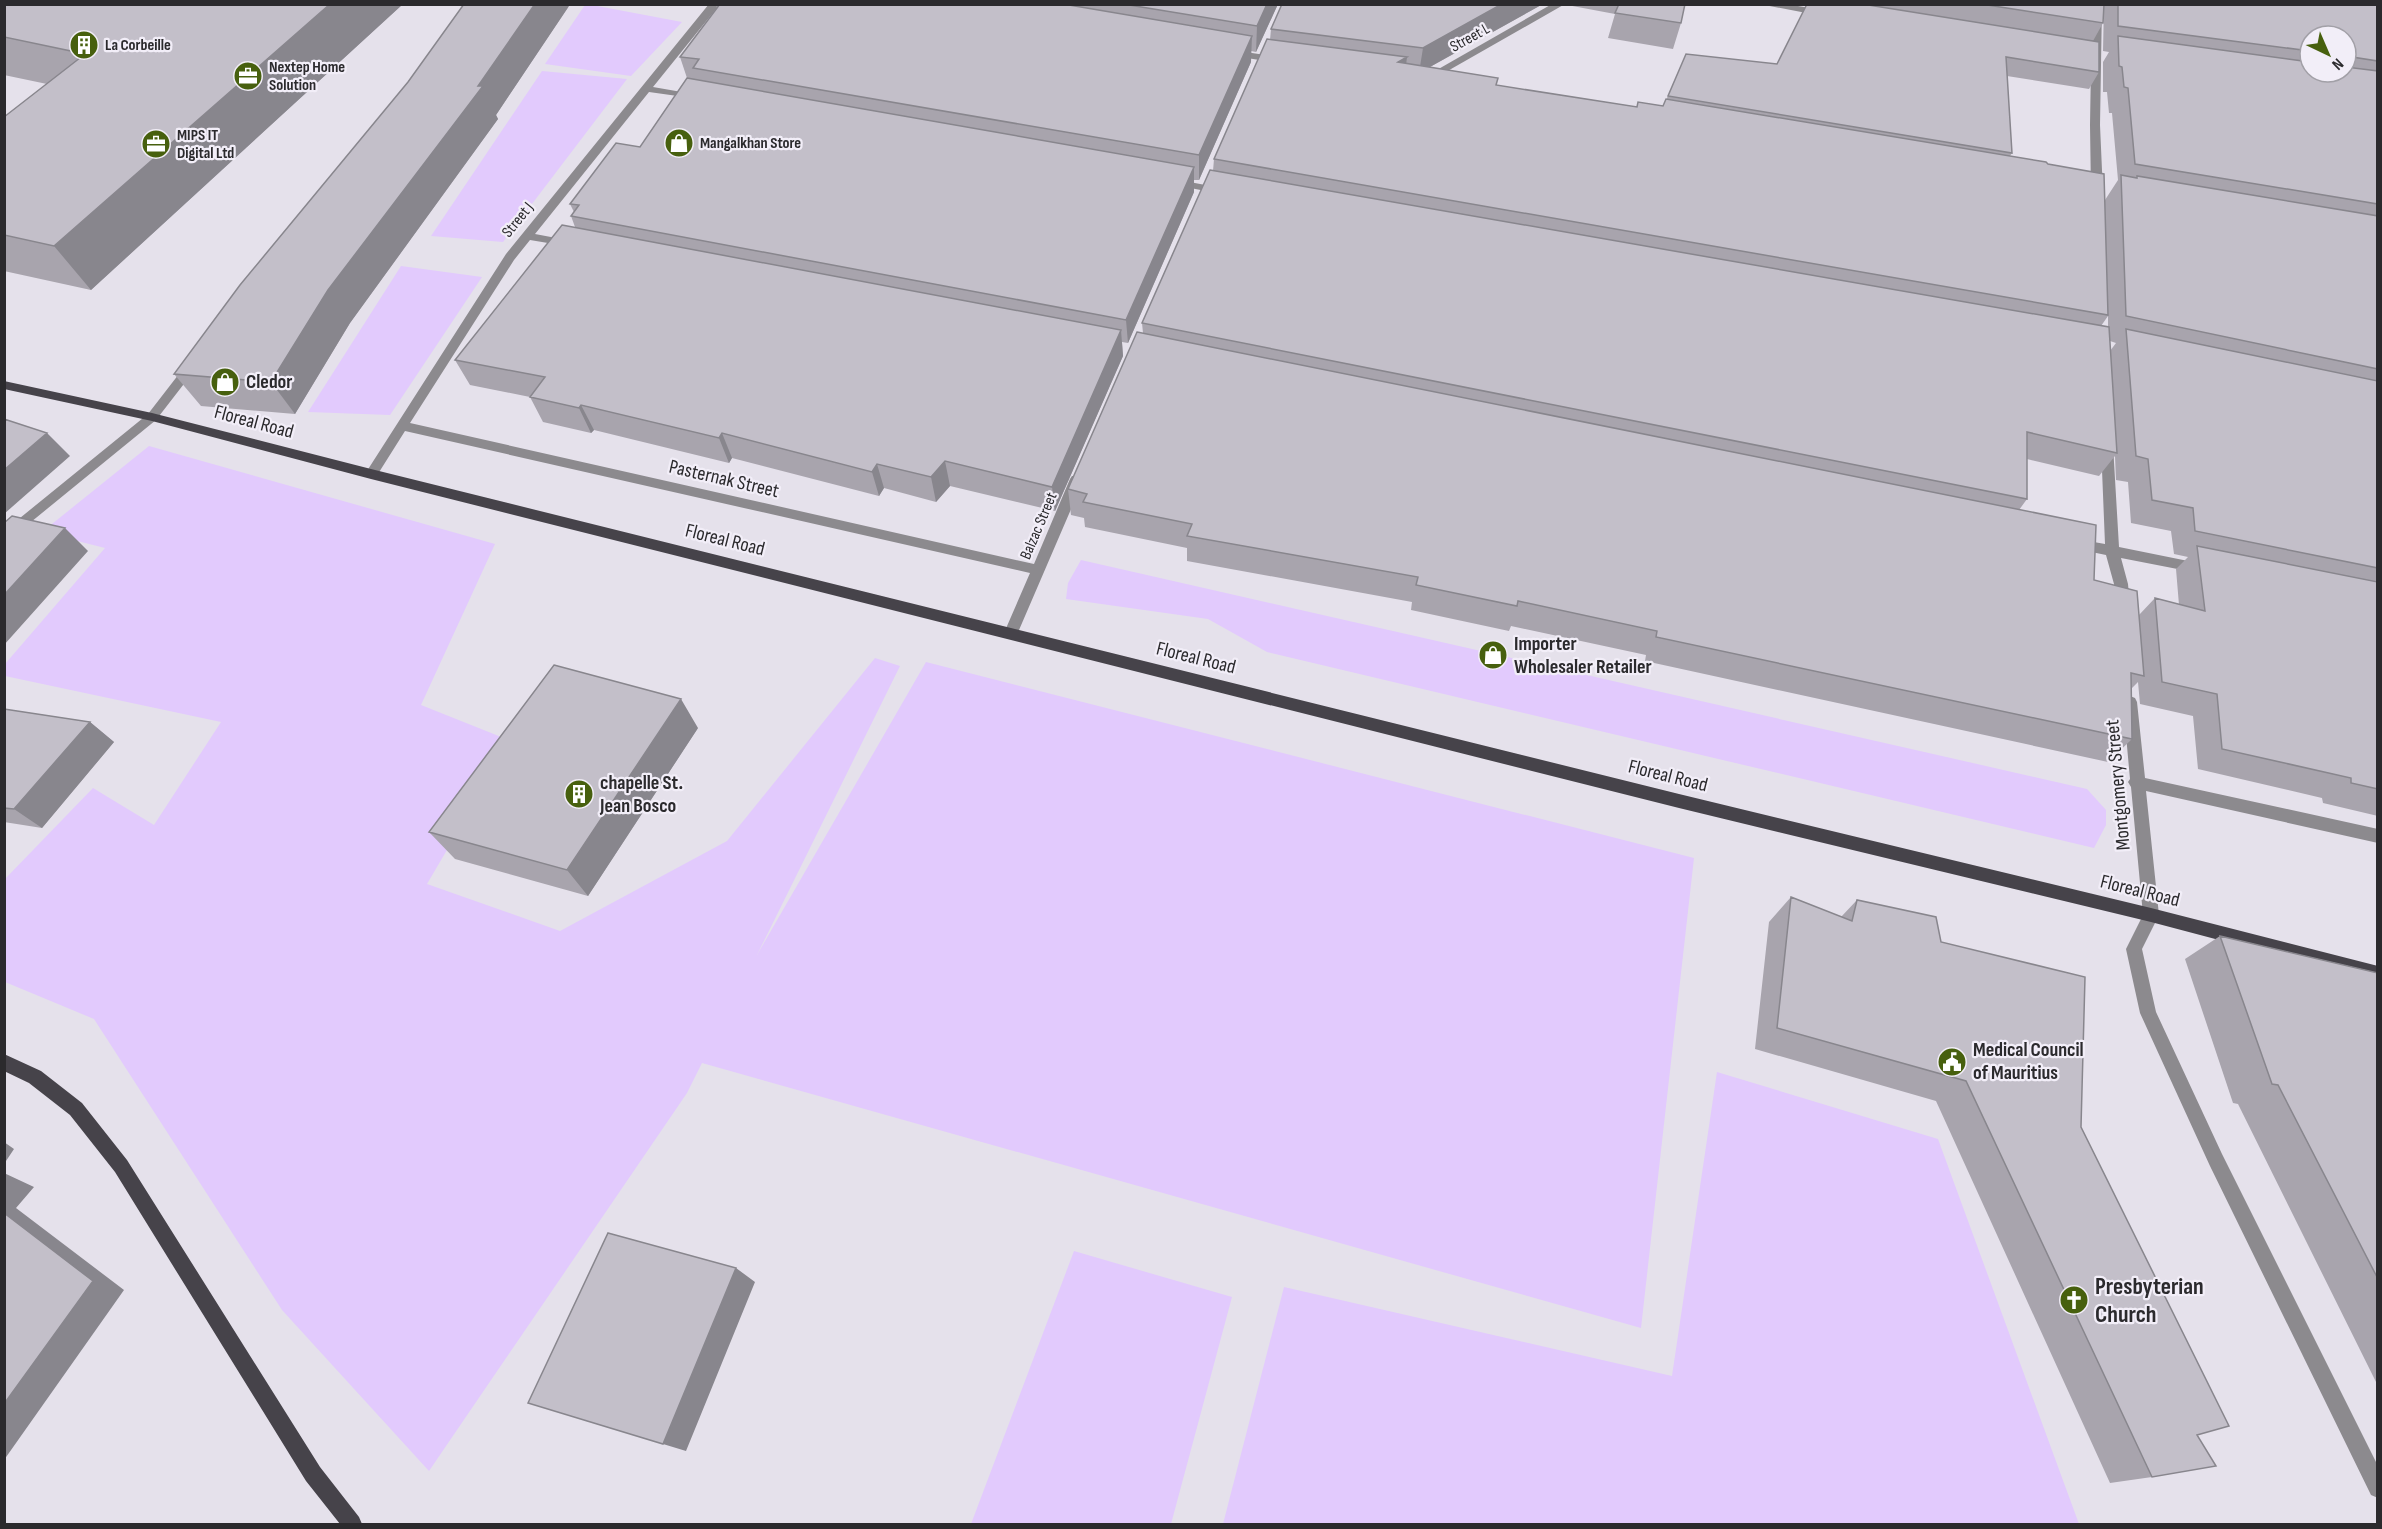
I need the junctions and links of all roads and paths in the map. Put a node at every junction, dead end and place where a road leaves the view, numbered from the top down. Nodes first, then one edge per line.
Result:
1 (715, 4) edge
2 (1560, 4) edge
3 (1764, 4) edge
4 (2097, 4) edge
5 (1833, 15) edge
6 (1225, 52) edge
7 (1296, 62) edge
8 (1413, 78) edge
9 (1425, 79) junction
10 (1449, 83) edge
11 (646, 89) junction
12 (705, 99) edge
13 (1158, 179) edge
14 (1228, 192) edge
15 (2097, 196) edge
16 (527, 236) junction
17 (585, 247) edge
18 (198, 358) edge
19 (4, 385) edge
20 (152, 417) junction
21 (401, 426) junction
22 (2106, 434) edge
23 (1080, 472) edge
24 (371, 474) junction
25 (4, 539) edge
26 (2066, 542) edge
27 (2112, 551) junction
28 (1038, 570) junction
29 (2216, 572) edge
30 (2124, 619) edge
31 (1011, 633) junction
32 (2129, 689) edge
33 (2136, 782) junction
34 (2378, 836) edge
35 (2151, 915) junction
36 (2378, 974) edge
37 (4, 1062) edge
38 (2378, 1488) edge
39 (352, 1524) edge

1 - 11 street, Street J
2 - 9 street, Street L
3 - 5 street
4 - 15 street
6 - 7 street
8 - 9 street
9 - 10 street
11 - 12 street
11 - 16 street, Street J
13 - 14 street
16 - 17 street
16 - 21 street, Street J
18 - 20 street
19 - 20 main road, Floreal Road
20 - 24 main road, Floreal Road
20 - 25 street
21 - 24 street, Street J
21 - 28 street, Pasternak Street
22 - 27 street
23 - 28 street, Balzac Street
24 - 31 main road, Floreal Road
26 - 27 street
27 - 29 street
27 - 30 street
28 - 31 street, Balzac Street
31 - 35 main road, Floreal Road
32 - 33 street, Montgomery Street
33 - 34 street
33 - 35 street, Montgomery Street
35 - 36 main road, Floreal Road
35 - 38 street
37 - 39 main road

